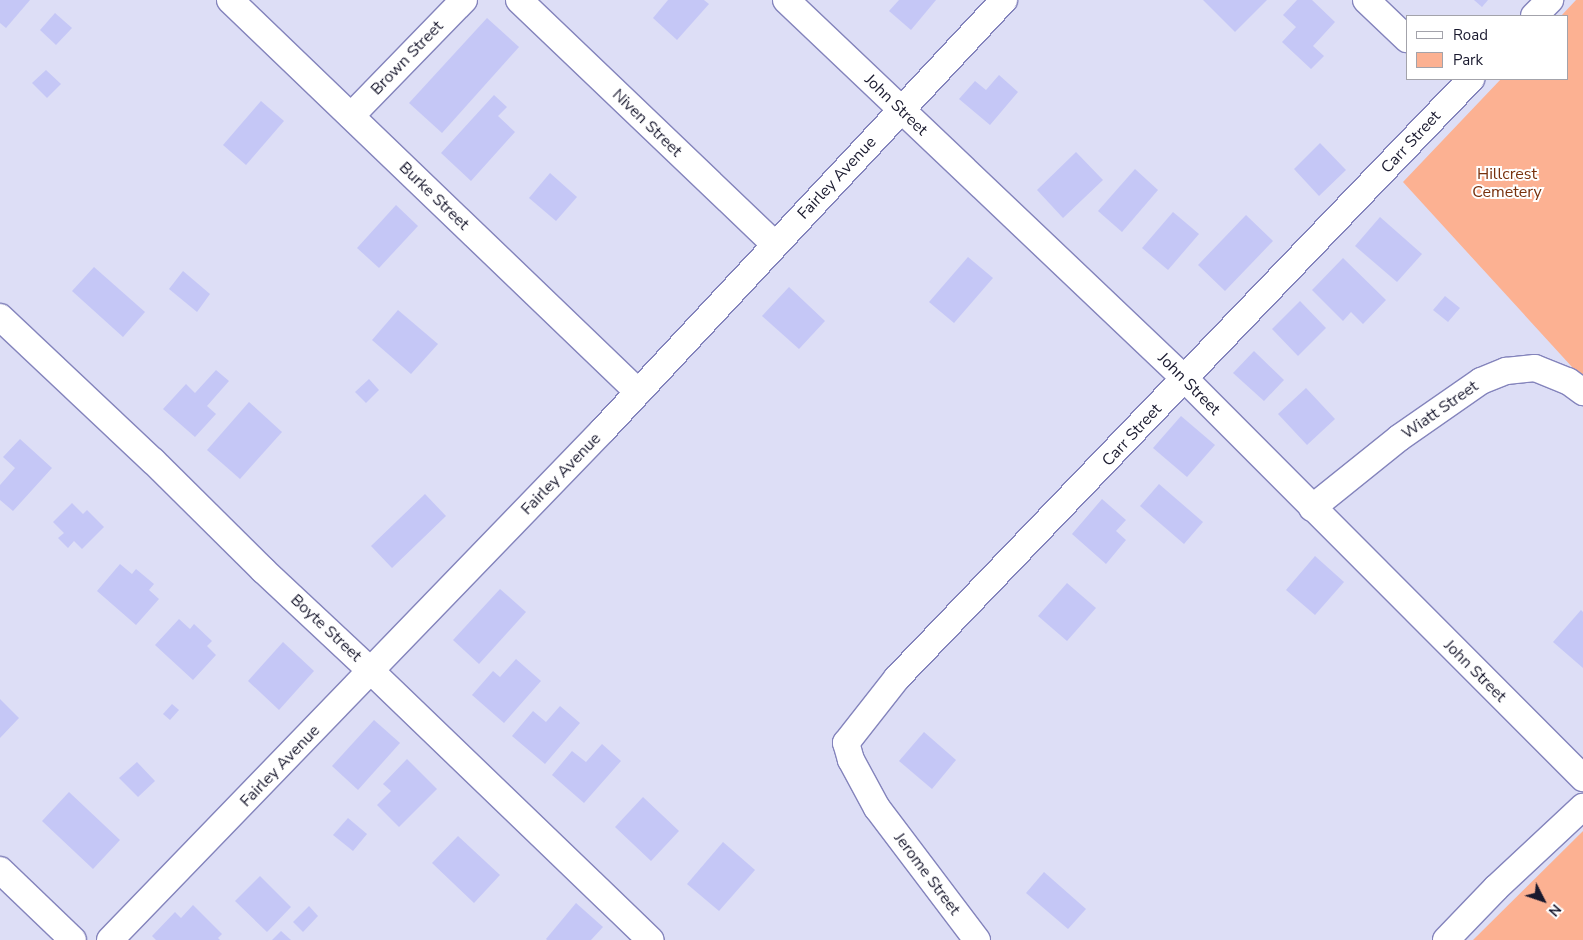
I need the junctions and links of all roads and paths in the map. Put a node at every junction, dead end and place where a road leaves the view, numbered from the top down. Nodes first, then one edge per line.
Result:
1 (230, 0) edge
2 (464, 0) edge
3 (519, 0) edge
4 (786, 0) edge
5 (1004, 0) edge
6 (1366, 0) edge
7 (1550, 0) edge
8 (1535, 15) edge
9 (1406, 38) edge
10 (1458, 84) edge
11 (900, 109) junction
12 (351, 116) junction
13 (775, 245) junction
14 (0, 317) edge
15 (1185, 379) junction
16 (638, 392) junction
17 (1583, 392) edge
18 (1312, 508) junction
19 (371, 670) junction
20 (1583, 778) edge
21 (1583, 807) edge
22 (877, 808) joint
23 (0, 870) edge
24 (73, 940) edge
25 (110, 940) edge
26 (651, 940) edge
27 (977, 940) edge
28 (1446, 940) edge

1 - 12 street, Burke Street
2 - 12 street, Brown Street
3 - 13 street, Niven Street
4 - 11 street, John Street
5 - 11 street, Fairley Avenue
6 - 9 street
7 - 8 street
10 - 15 street, Carr Street
11 - 13 street, Fairley Avenue
11 - 15 street, John Street
12 - 16 street, Burke Street
13 - 16 street, Fairley Avenue
14 - 19 street, Boyte Street
15 - 18 street, John Street
15 - 22 street, Carr Street
16 - 19 street, Fairley Avenue
17 - 18 street, Wiatt Street
18 - 20 street, John Street
19 - 25 street, Fairley Avenue
19 - 26 street, Boyte Street
21 - 28 street
22 - 27 street, Jerome Street
23 - 24 street

